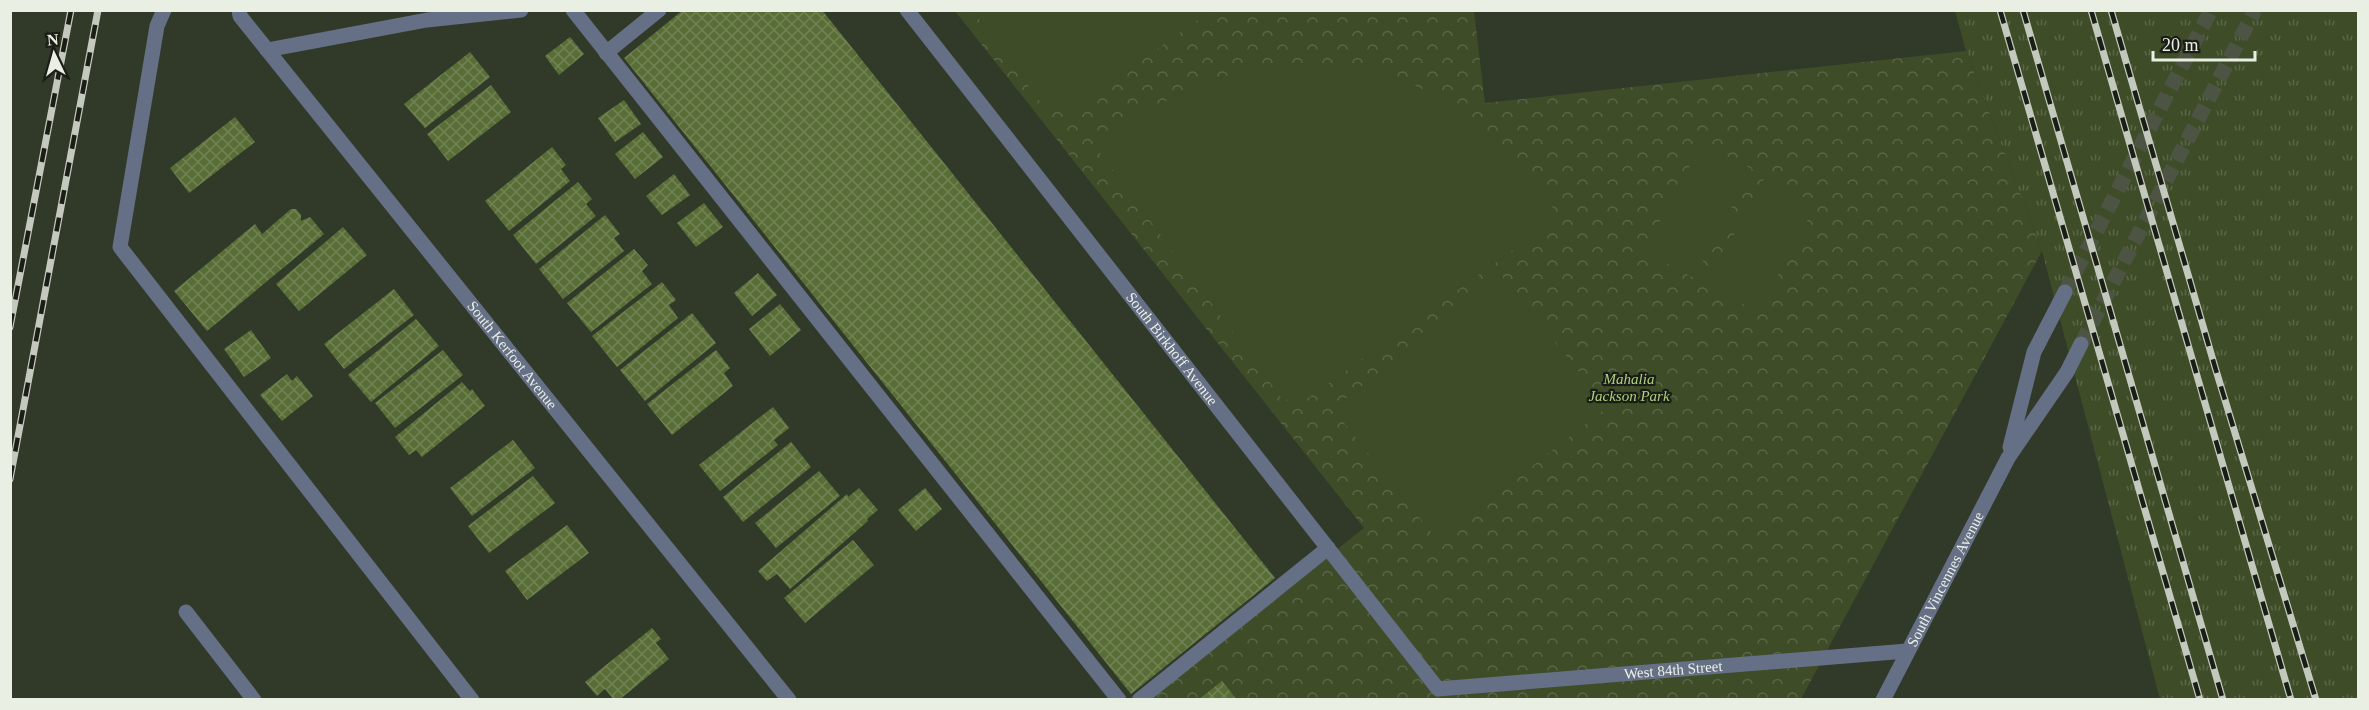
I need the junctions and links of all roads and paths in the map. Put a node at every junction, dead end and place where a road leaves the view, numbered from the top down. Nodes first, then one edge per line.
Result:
1 (164, 10) edge
2 (238, 10) edge
3 (521, 10) edge
4 (573, 10) edge
5 (659, 10) edge
6 (907, 10) edge
7 (267, 50) junction
8 (606, 53) junction
9 (2065, 292) tunnel mouth
10 (2081, 344) tunnel mouth
11 (2008, 458) junction
12 (1328, 548) junction
13 (186, 612) dead end
14 (1907, 651) junction
15 (1438, 689) joint
16 (254, 699) edge
17 (472, 699) edge
18 (789, 699) edge
19 (1119, 699) edge
20 (1139, 699) edge
21 (1883, 699) edge

1 - 17 street
2 - 7 street, South Kerfoot Avenue
3 - 7 street
4 - 8 street
5 - 8 street
6 - 12 street, South Birkhoff Avenue
7 - 18 street, South Kerfoot Avenue
8 - 19 street
9 - 11 street, South Vincennes Avenue
10 - 11 street, South Vincennes Avenue
11 - 14 street, South Vincennes Avenue
12 - 15 street, South Birkhoff Avenue
12 - 20 street
13 - 16 street
14 - 15 street, West 84th Street
14 - 21 street, South Vincennes Avenue

